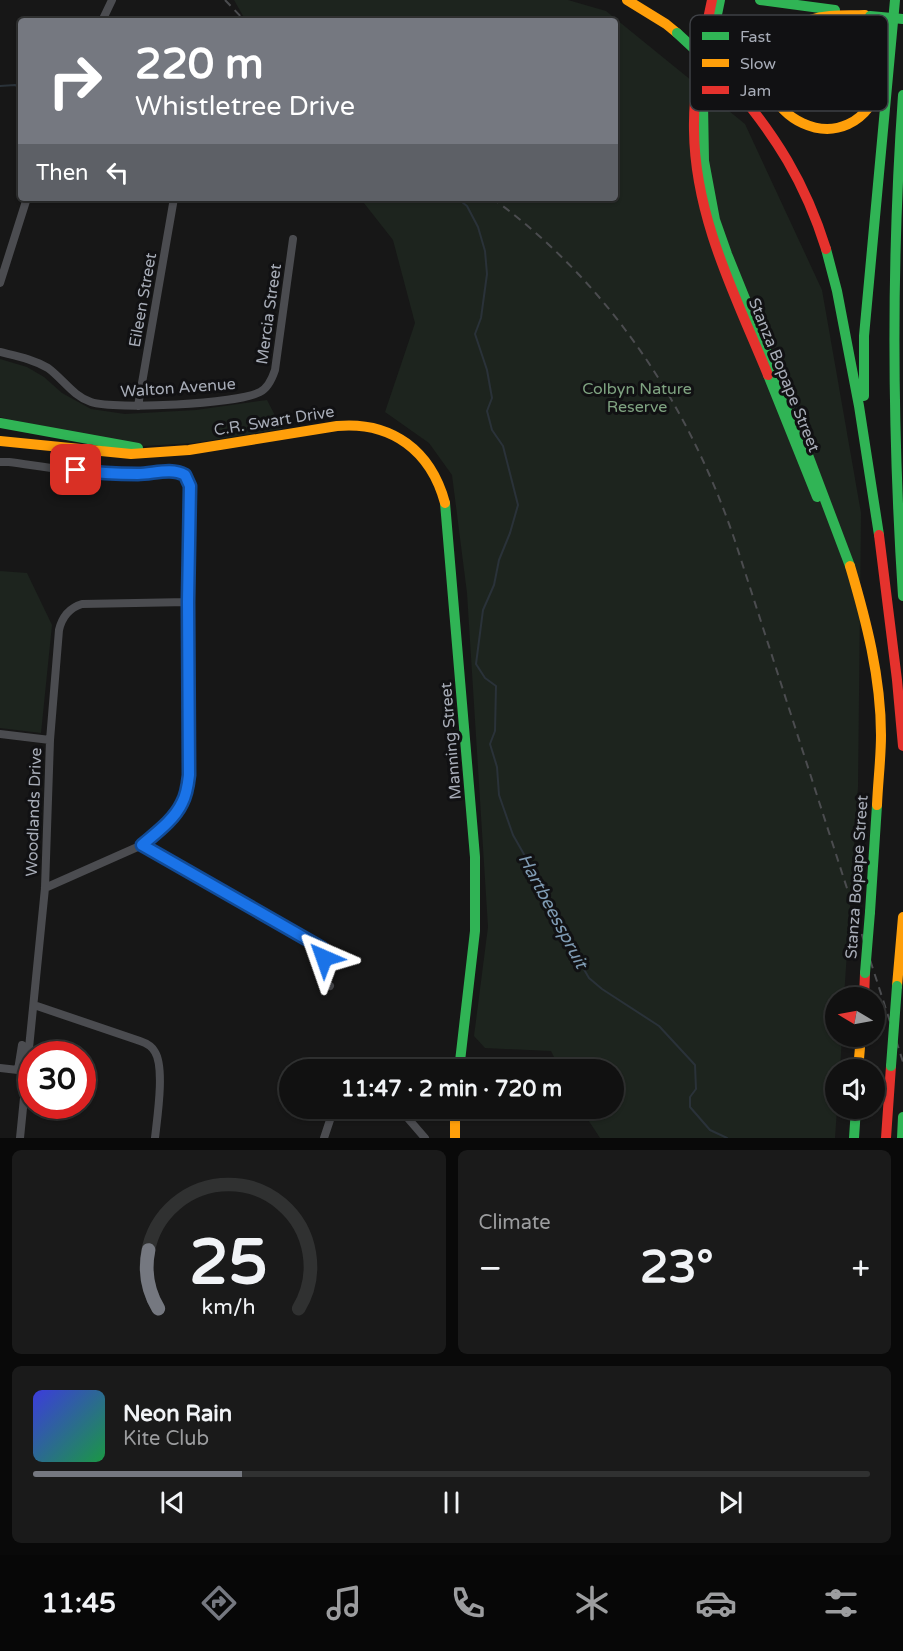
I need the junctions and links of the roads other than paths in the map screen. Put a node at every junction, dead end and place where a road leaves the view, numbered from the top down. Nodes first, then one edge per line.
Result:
1 (112, 0) edge
2 (627, 0) edge
3 (712, 0) edge
4 (720, 0) edge
5 (760, 0) edge
6 (895, 0) edge
7 (709, 15) edge
8 (717, 15) edge
9 (860, 15) edge
10 (103, 18) edge
11 (898, 19) edge
12 (690, 44) edge
13 (888, 57) edge
14 (903, 95) edge
15 (694, 111) edge
16 (703, 111) edge
17 (755, 111) edge
18 (784, 111) edge
19 (866, 111) edge
20 (26, 201) edge
21 (173, 201) edge
22 (293, 239) dead end
23 (1, 273) edge
24 (0, 283) edge
25 (0, 352) edge
26 (263, 390) joint
27 (138, 406) junction
28 (0, 423) edge
29 (389, 433) joint
30 (0, 441) edge
31 (163, 452) junction
32 (0, 462) edge
33 (870, 470) junction
34 (903, 596) edge
35 (188, 602) junction
36 (0, 734) edge
37 (50, 740) junction
38 (903, 746) edge
39 (880, 758) junction
40 (142, 845) junction
41 (45, 888) junction
42 (903, 917) edge
43 (330, 986) dead end
44 (864, 987) edge
45 (34, 1005) junction
46 (460, 1059) edge
47 (0, 1068) edge
48 (18, 1070) edge
49 (903, 1117) edge
50 (330, 1119) edge
51 (409, 1119) edge
52 (455, 1119) edge
53 (855, 1119) edge
54 (20, 1138) edge
55 (155, 1138) edge
56 (324, 1138) edge
57 (425, 1138) edge
58 (454, 1138) edge
59 (854, 1138) edge
60 (886, 1138) edge
61 (902, 1138) edge

1 - 10 street
2 - 12 main road, bridge
3 - 7 main road, Stanza Bopape Street
4 - 8 main road, Stanza Bopape Street
5 - 9 main road
6 - 11 main road
11 - 13 main road
11 - 33 main road
14 - 34 main road
15 - 39 main road, Stanza Bopape Street
16 - 39 main road, Stanza Bopape Street
17 - 33 main road, bridge
18 - 19 main road
20 - 23 street
21 - 27 street, Eileen Street
22 - 26 street, Mercia Street
23 - 24 street
25 - 27 street, Walton Avenue
26 - 27 street, Walton Avenue
28 - 31 main road, C.R. Swart Drive
29 - 31 main road, C.R. Swart Drive
29 - 46 main road, Manning Street
30 - 31 main road, C.R. Swart Drive
32 - 35 street
33 - 38 main road
35 - 37 street, Woodlands Drive
35 - 40 street
36 - 37 street
37 - 41 street, Woodlands Drive
39 - 44 main road, Stanza Bopape Street, bridge
40 - 41 street
40 - 43 street
41 - 45 street, Woodlands Drive
42 - 60 main road, bridge
45 - 54 street, Woodlands Drive
45 - 55 street
47 - 48 street
49 - 61 main road
50 - 56 street
51 - 57 street
52 - 58 main road
53 - 59 main road

